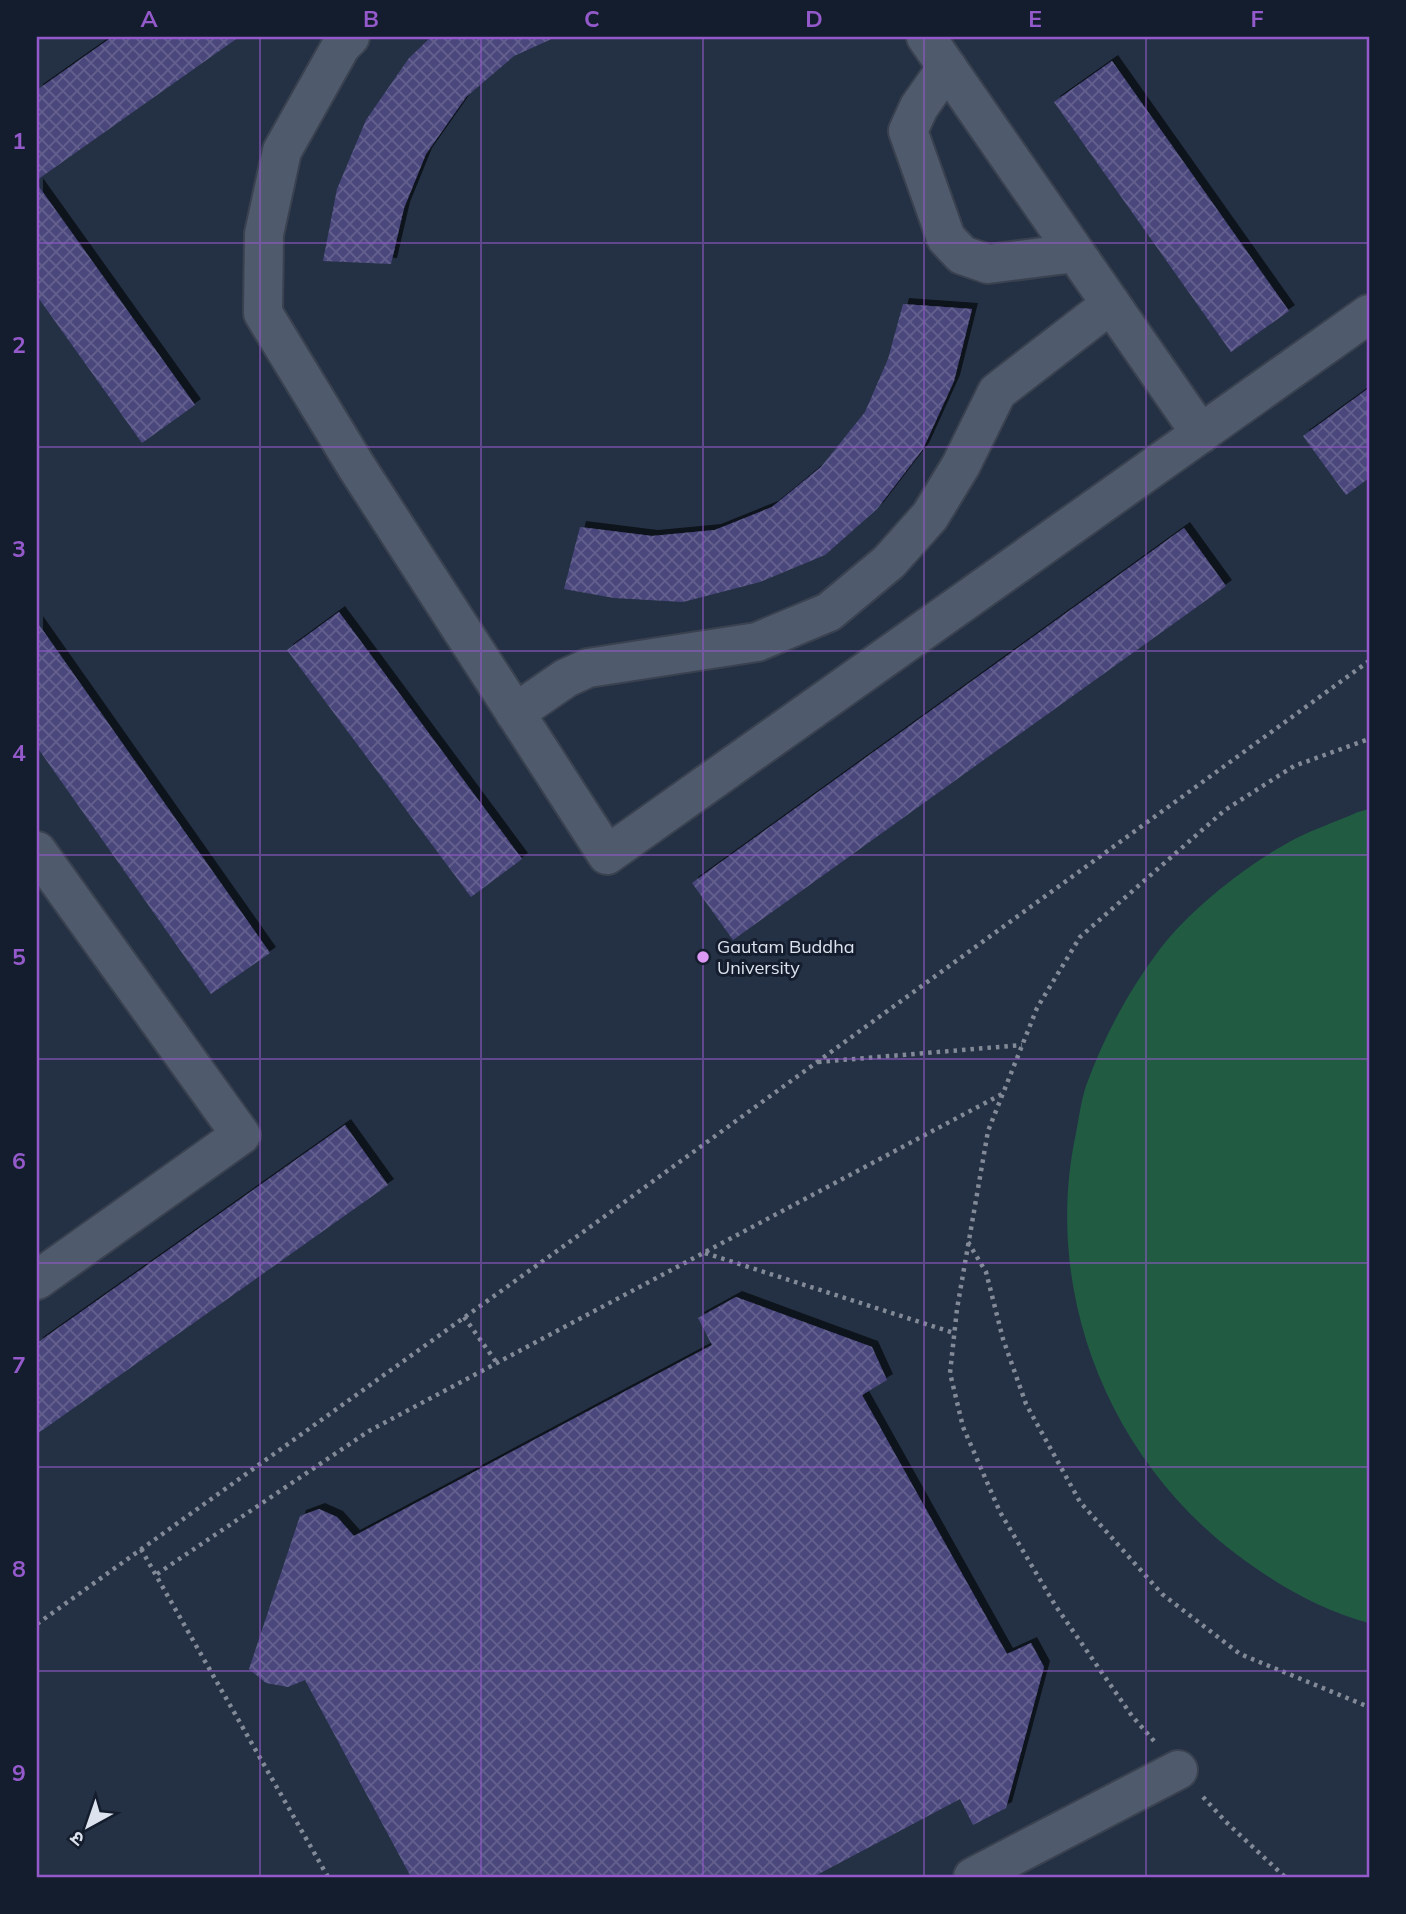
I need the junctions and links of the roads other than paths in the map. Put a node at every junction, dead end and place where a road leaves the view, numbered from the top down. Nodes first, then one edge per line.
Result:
1 (350, 37) edge
2 (937, 52) edge
3 (1075, 253) junction
4 (1111, 304) junction
5 (1369, 314) edge
6 (1201, 435) junction
7 (515, 713) junction
8 (37, 851) edge
9 (37, 1280) edge
10 (1178, 1770) road end
11 (973, 1877) edge

1 - 7 lane
2 - 3 lane
2 - 3 lane
3 - 4 lane
4 - 6 lane
4 - 7 lane
5 - 6 lane
6 - 7 lane
8 - 9 lane
10 - 11 lane

